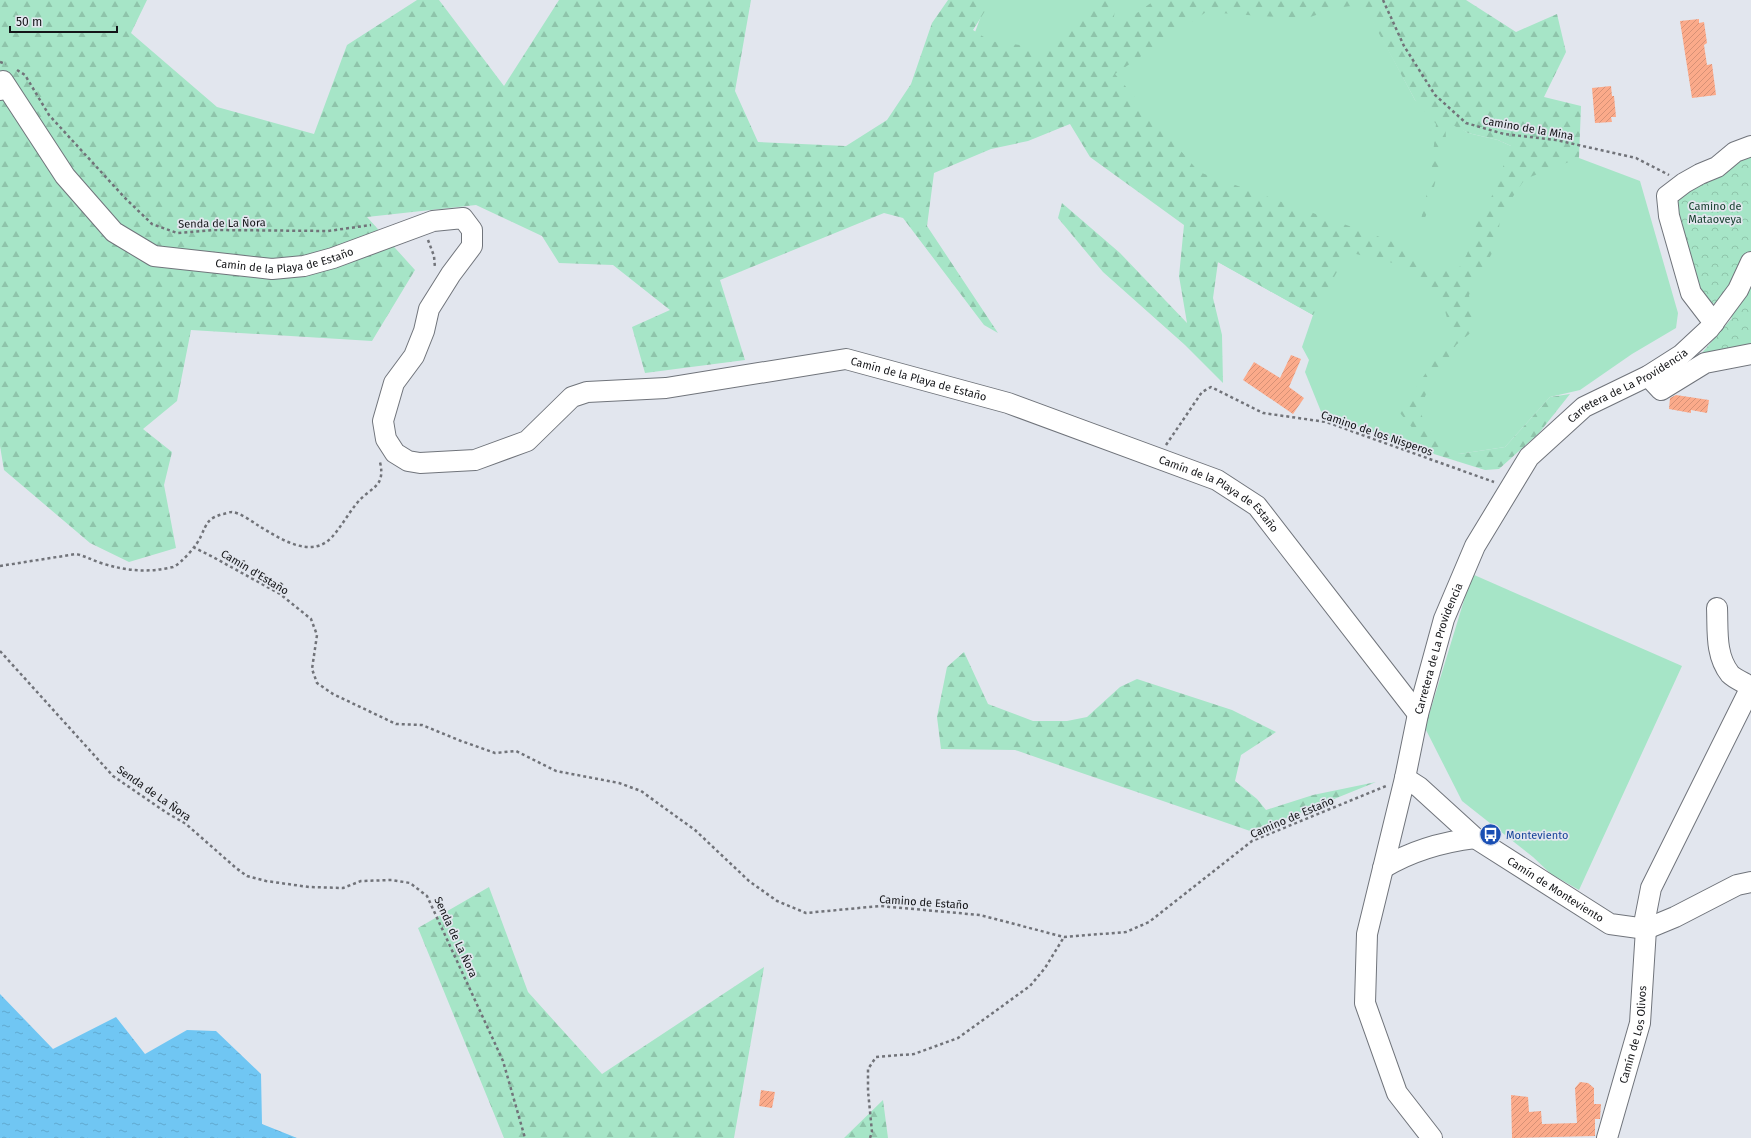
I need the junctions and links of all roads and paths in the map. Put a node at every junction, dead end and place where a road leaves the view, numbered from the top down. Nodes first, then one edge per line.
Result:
1 (1383, 0) edge
2 (4, 73) edge
3 (1751, 146) edge
4 (1684, 183) junction
5 (374, 224) dead end
6 (420, 226) junction
7 (1751, 262) edge
8 (436, 269) dead end
9 (1714, 323) junction
10 (1751, 354) edge
11 (1648, 376) junction
12 (394, 383) joint
13 (1158, 458) junction
14 (379, 459) dead end
15 (1510, 488) junction
16 (193, 547) junction
17 (0, 566) edge
18 (1717, 608) dead end
19 (0, 651) edge
20 (317, 683) joint
21 (1751, 687) edge
22 (1418, 714) junction
23 (1405, 778) junction
24 (1475, 838) junction
25 (1383, 868) junction
26 (1751, 882) edge
27 (1645, 929) junction
28 (1064, 937) junction
29 (525, 1138) edge
30 (870, 1138) edge
31 (1432, 1138) edge
32 (1607, 1138) edge

1 - 4 path, Camino de la Mina
2 - 5 path, Senda de La Ñora
2 - 6 street, Camin de la Playa de Estaño
3 - 4 street
4 - 9 street
6 - 8 path
6 - 12 street, Camin de la Playa de Estaño
7 - 9 street, Carretera de La Providencia
9 - 11 street, Carretera de La Providencia
10 - 11 street
11 - 15 street, Carretera de La Providencia
12 - 13 street, Camín de la Playa de Estaño
13 - 15 path, Camino de los Nisperos
13 - 22 street, Camín de la Playa de Estaño
14 - 16 path
15 - 22 street, Carretera de La Providencia
16 - 17 path
16 - 20 path, Camín d'Estaño
18 - 21 street
19 - 29 path, Senda de La Ñora
20 - 28 path, Camino de Estaño
21 - 27 street, Camín de Los Olivos
22 - 23 street, Carretera de La Providencia
23 - 24 street, Camín de Monteviento
23 - 25 street, Carretera de La Providencia
23 - 28 path, Camino de Estaño
24 - 25 street
24 - 27 street, Camín de Monteviento
25 - 31 street, Carretera de La Providencia
26 - 27 street, Camín de Monteviento
27 - 32 street, Camín de Los Olivos
28 - 30 path

